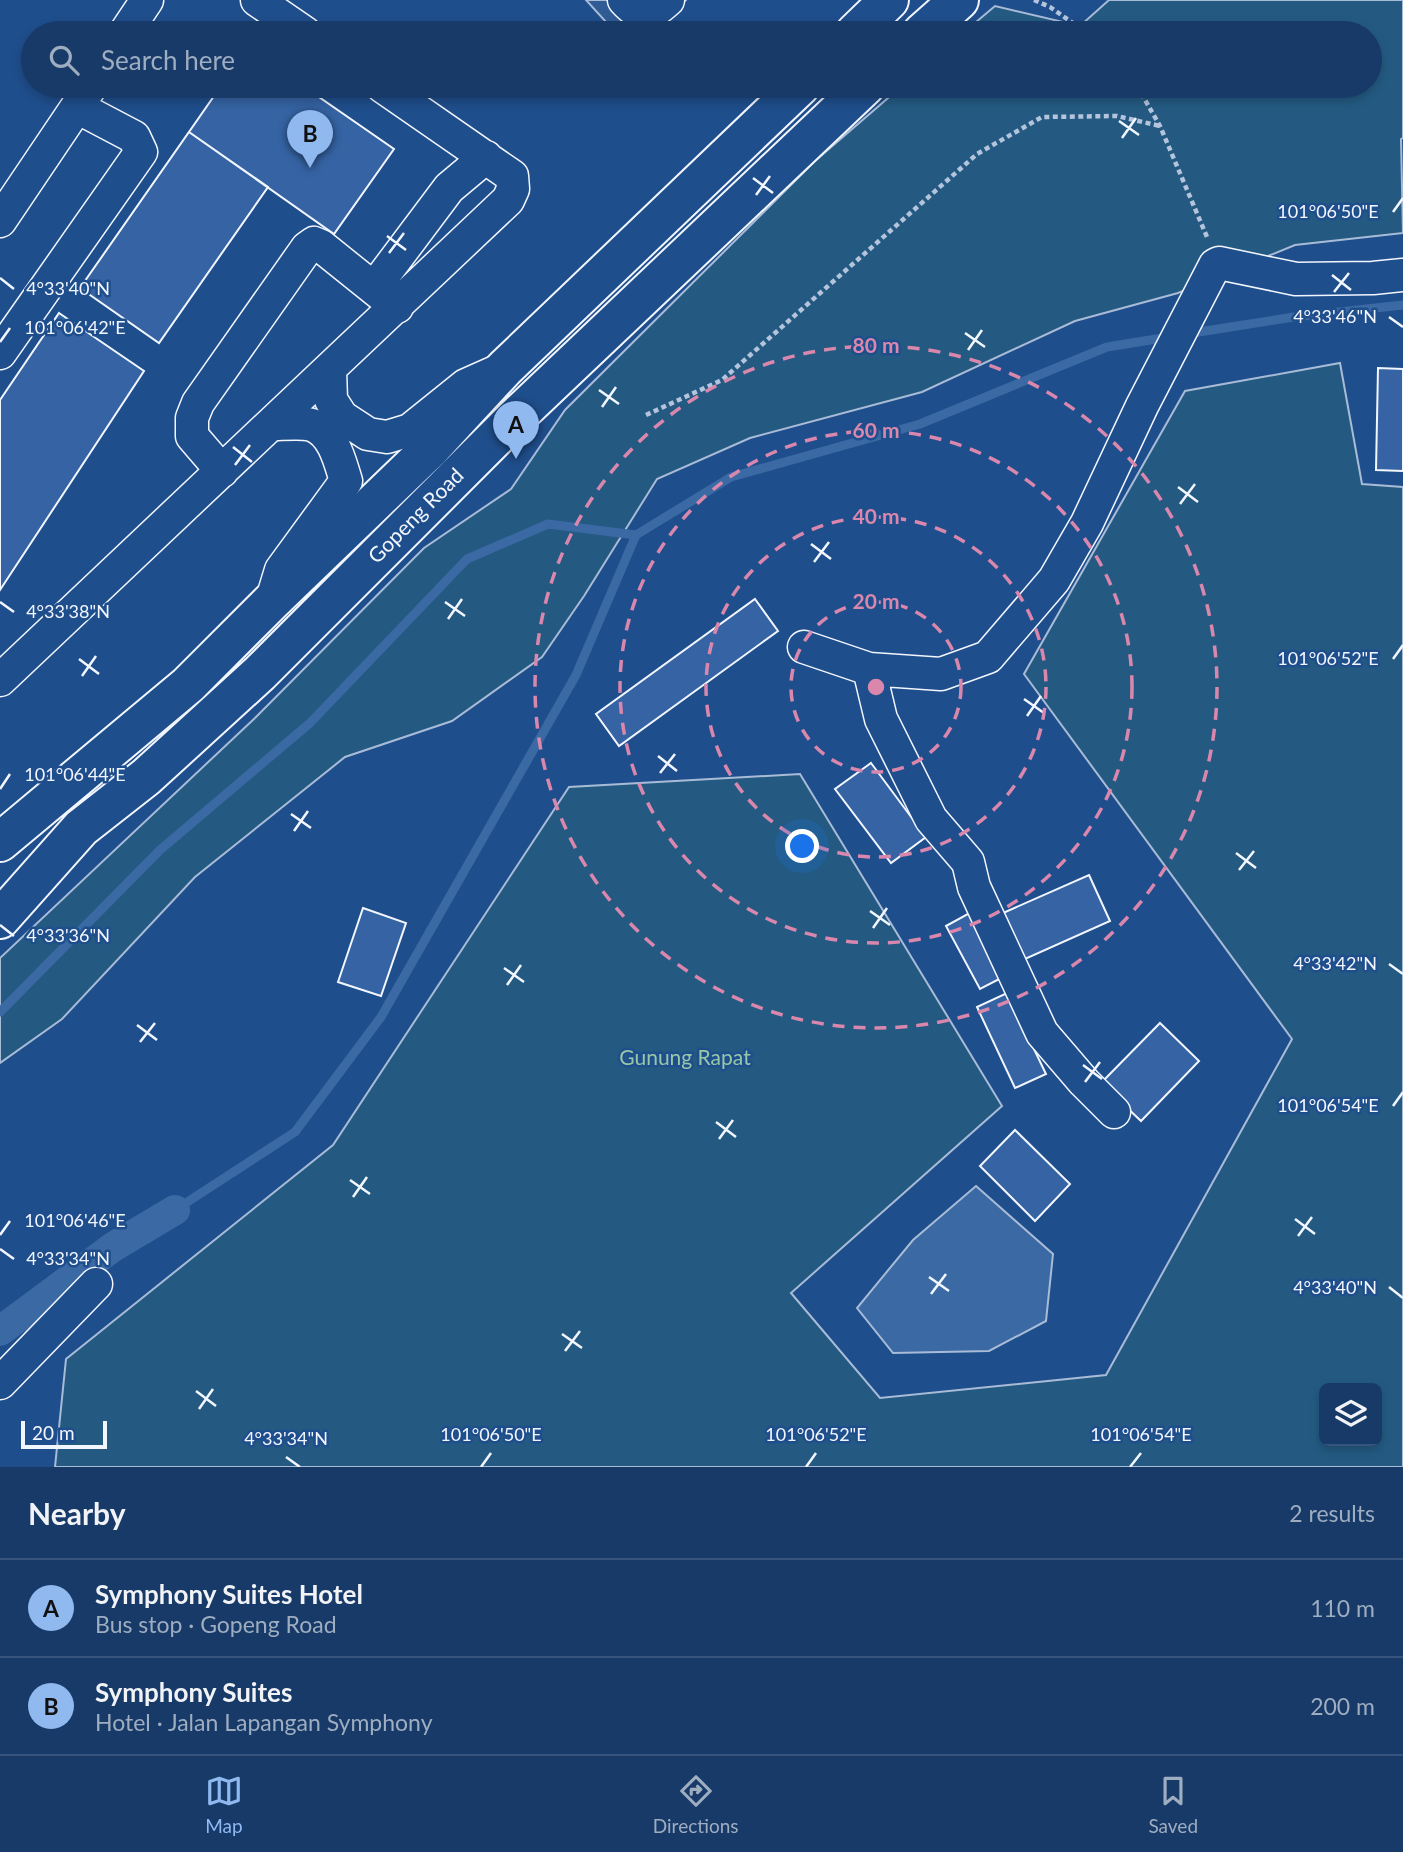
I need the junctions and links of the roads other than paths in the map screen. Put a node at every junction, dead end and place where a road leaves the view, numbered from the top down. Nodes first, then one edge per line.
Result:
1 (147, 0) edge
2 (257, 0) edge
3 (624, 0) edge
4 (668, 0) edge
5 (889, 0) edge
6 (959, 0) edge
7 (133, 21) edge
8 (288, 21) edge
9 (867, 21) edge
10 (935, 21) edge
11 (83, 98) edge
12 (86, 98) edge
13 (400, 98) edge
14 (787, 98) edge
15 (852, 98) edge
16 (486, 157) junction
17 (0, 221) edge
18 (1403, 275) edge
19 (385, 297) junction
20 (0, 353) edge
21 (505, 368) junction
22 (330, 370) junction
23 (272, 424) junction
24 (222, 471) junction
25 (272, 601) junction
26 (804, 648) dead end
27 (870, 668) junction
28 (0, 680) edge
29 (80, 828) junction
30 (0, 842) edge
31 (0, 887) edge
32 (0, 919) edge
33 (1114, 1112) dead end
34 (96, 1284) dead end
35 (0, 1382) edge

1 - 7 street
2 - 8 street
3 - 4 street
5 - 9 highway
6 - 10 highway
11 - 17 street
12 - 20 street
13 - 16 street
14 - 21 highway, Gopeng Road
15 - 29 highway, Gopeng Road
16 - 19 street
16 - 19 street
18 - 27 street
19 - 22 street
19 - 24 street
21 - 22 street
21 - 25 highway, Gopeng Road
22 - 23 street
23 - 24 street
23 - 25 street
24 - 28 street
25 - 30 highway, Gopeng Road
26 - 27 street
27 - 33 street
29 - 31 highway
29 - 32 highway, Gopeng Road
34 - 35 street

